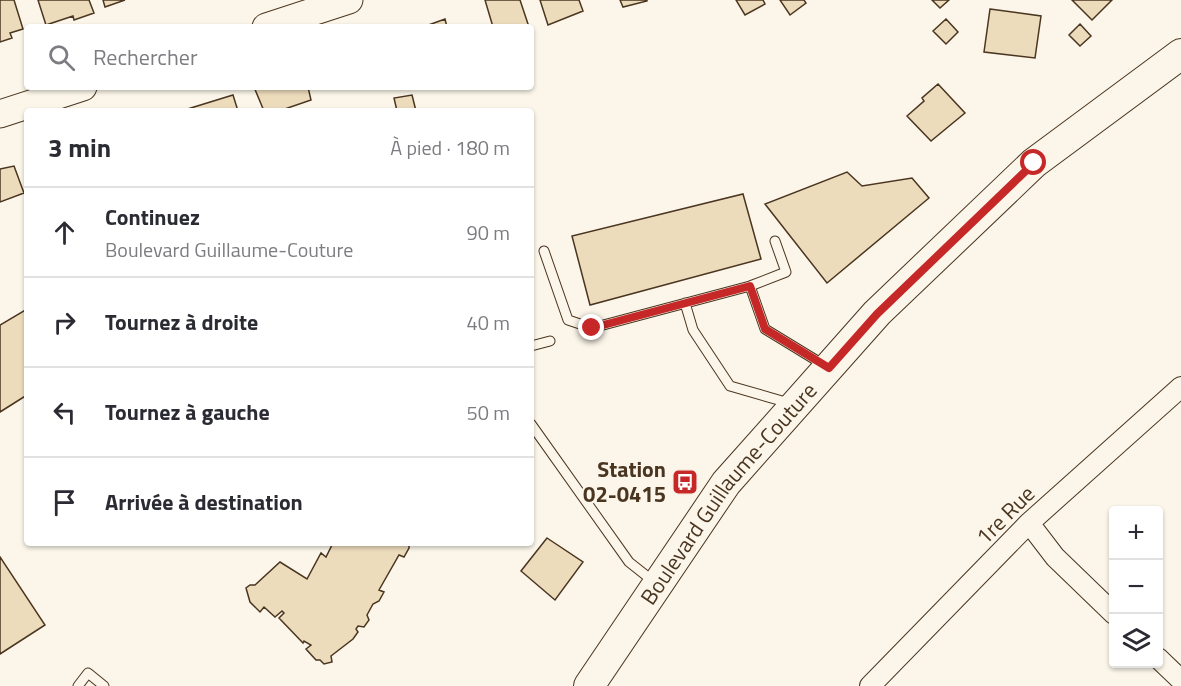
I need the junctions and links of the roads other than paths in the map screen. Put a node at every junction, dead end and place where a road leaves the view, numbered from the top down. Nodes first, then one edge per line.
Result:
1 (349, 0) edge
2 (275, 24) edge
3 (1181, 54) edge
4 (74, 90) edge
5 (0, 114) edge
6 (774, 241) dead end
7 (544, 251) dead end
8 (750, 286) junction
9 (685, 303) junction
10 (550, 341) dead end
11 (534, 345) edge
12 (829, 368) junction
13 (1181, 387) edge
14 (795, 405) junction
15 (534, 428) edge
16 (1029, 523) junction
17 (658, 585) junction
18 (1109, 610) edge
19 (1163, 663) edge
20 (1181, 680) edge
21 (78, 686) edge
22 (104, 686) edge
23 (590, 686) edge
24 (870, 686) edge

1 - 2 street
3 - 12 main road, Boulevard Guillaume-Couture
4 - 5 street
6 - 8 lane
7 - 9 lane
8 - 9 lane
8 - 12 lane
9 - 14 lane
10 - 11 lane
12 - 14 main road, Boulevard Guillaume-Couture
13 - 16 street, 1re Rue
14 - 17 main road, Boulevard Guillaume-Couture
15 - 17 lane
16 - 18 street
16 - 24 street, 1re Rue
17 - 23 main road, Boulevard Guillaume-Couture
19 - 20 street
21 - 22 lane

